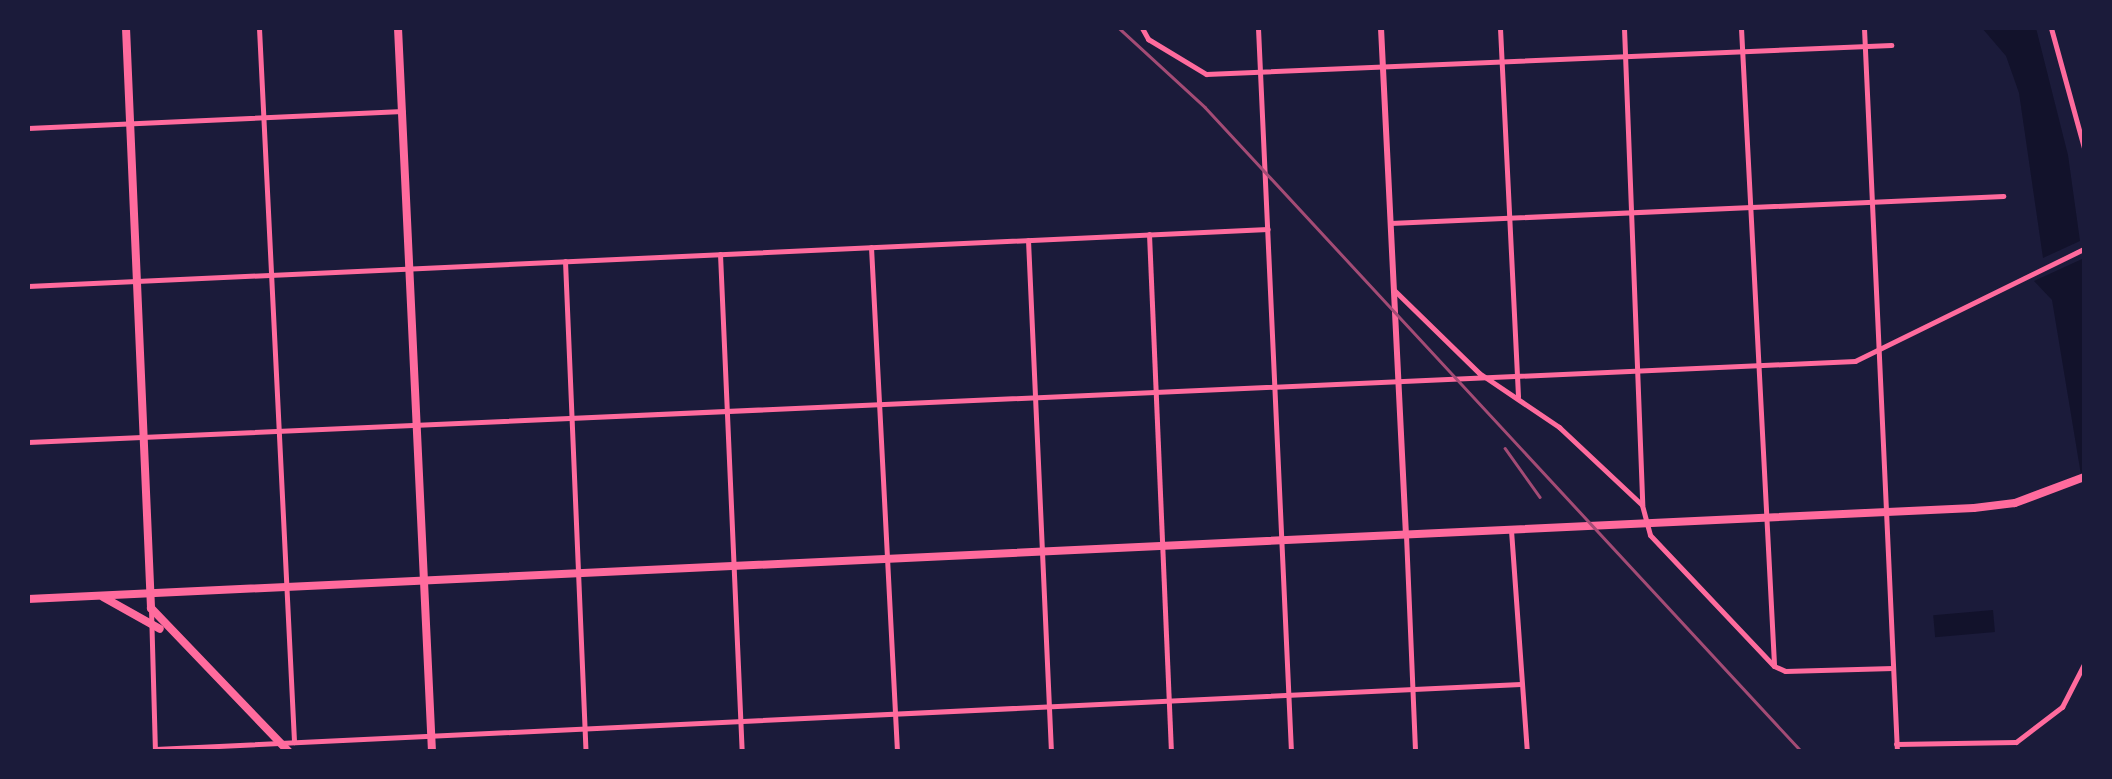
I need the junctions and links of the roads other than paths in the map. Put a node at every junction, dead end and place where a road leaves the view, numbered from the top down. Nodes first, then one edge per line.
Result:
1 (126, 28) edge
2 (259, 28) edge
3 (398, 28) edge
4 (1258, 28) edge
5 (1381, 28) edge
6 (1500, 28) edge
7 (1624, 28) edge
8 (1742, 28) edge
9 (1864, 28) edge
10 (2051, 28) edge
11 (1142, 29) edge
12 (1891, 45) dead end
13 (1866, 46) junction
14 (1742, 50) junction
15 (1625, 55) junction
16 (1502, 62) junction
17 (1383, 66) junction
18 (1261, 74) junction
19 (403, 111) junction
20 (264, 117) junction
21 (130, 123) junction
22 (28, 128) edge
23 (2084, 148) edge
24 (2004, 196) dead end
25 (1874, 203) junction
26 (1752, 207) junction
27 (1630, 213) junction
28 (1510, 218) junction
29 (1390, 224) junction
30 (1268, 229) junction
31 (1149, 234) junction
32 (1028, 240) junction
33 (871, 247) junction
34 (2083, 249) edge
35 (720, 254) junction
36 (565, 262) junction
37 (410, 269) junction
38 (270, 275) junction
39 (137, 282) junction
40 (28, 286) edge
41 (1394, 290) junction
42 (1877, 354) junction
43 (1756, 366) junction
44 (1517, 371) junction
45 (1639, 371) junction
46 (1479, 373) junction
47 (1398, 379) junction
48 (1277, 385) junction
49 (1157, 392) junction
50 (1518, 397) junction
51 (1036, 400) junction
52 (880, 406) junction
53 (727, 414) junction
54 (572, 418) junction
55 (417, 422) junction
56 (280, 429) junction
57 (144, 436) junction
58 (28, 442) edge
59 (2084, 477) edge
60 (1642, 505) junction
61 (1886, 513) junction
62 (1766, 518) junction
63 (1645, 523) junction
64 (1512, 530) junction
65 (1406, 534) junction
66 (1282, 540) junction
67 (1163, 546) junction
68 (1040, 552) junction
69 (886, 559) junction
70 (735, 566) junction
71 (577, 574) junction
72 (425, 580) junction
73 (288, 586) junction
74 (150, 592) junction
75 (99, 595) junction
76 (28, 599) edge
77 (150, 608) junction
78 (151, 624) junction
79 (170, 634) junction
80 (2084, 664) edge
81 (1774, 666) junction
82 (1893, 668) junction
83 (1520, 684) junction
84 (1412, 690) junction
85 (1288, 696) junction
86 (1169, 701) junction
87 (1050, 707) junction
88 (896, 714) junction
89 (741, 721) junction
90 (585, 729) junction
91 (431, 736) junction
92 (2006, 742) junction
93 (281, 743) junction
94 (292, 747) edge
95 (1897, 748) edge
96 (155, 749) edge
97 (432, 752) edge
98 (586, 752) edge
99 (742, 752) edge
100 (897, 752) edge
101 (1052, 752) edge
102 (1170, 752) edge
103 (1291, 752) edge
104 (1415, 752) edge
105 (1527, 752) edge
106 (2006, 752) edge

1 - 21 main road
2 - 20 street
3 - 19 main road
4 - 18 street
5 - 17 street
6 - 16 street
7 - 15 street
8 - 14 street
9 - 13 street
10 - 23 street
11 - 18 street
12 - 13 street
13 - 14 street
13 - 25 street
14 - 15 street
14 - 26 street
15 - 16 street
15 - 27 street
16 - 17 street
16 - 28 street
17 - 18 street
17 - 29 street
18 - 30 street
19 - 20 street
19 - 37 main road
20 - 21 street
20 - 38 street
21 - 22 street
21 - 39 main road
24 - 25 street
25 - 26 street
25 - 42 street
26 - 27 street
26 - 43 street
27 - 28 street
27 - 45 street
28 - 29 street
28 - 44 street
29 - 41 street
30 - 31 street
30 - 48 street
31 - 32 street
31 - 49 street
32 - 33 street
32 - 51 street
33 - 35 street
33 - 52 street
34 - 42 street
35 - 36 street
35 - 53 street
36 - 37 street
36 - 54 street
37 - 38 street
37 - 55 main road
38 - 39 street
38 - 56 street
39 - 40 street
39 - 57 main road
41 - 46 street
41 - 47 street
42 - 43 street
42 - 61 street
43 - 45 street
43 - 62 street
44 - 45 street
44 - 46 street
44 - 50 street
45 - 60 street
46 - 47 street
46 - 50 street
47 - 48 street
47 - 65 street
48 - 49 street
48 - 66 street
49 - 51 street
49 - 67 street
50 - 60 street
51 - 52 street
51 - 68 street
52 - 53 street
52 - 69 street
53 - 54 street
53 - 70 street
54 - 55 street
54 - 71 street
55 - 56 street
55 - 72 main road
56 - 57 street
56 - 73 street
57 - 58 street
57 - 74 main road
59 - 61 main road
60 - 63 street
61 - 62 main road
61 - 82 street
62 - 63 main road
62 - 81 street
63 - 64 main road
63 - 81 street
64 - 65 main road
64 - 83 street
65 - 66 main road
65 - 84 street
66 - 67 main road
66 - 85 street
67 - 68 main road
67 - 86 street
68 - 69 main road
68 - 87 street
69 - 70 main road
69 - 88 street
70 - 71 main road
70 - 89 street
71 - 72 main road
71 - 90 street
72 - 73 main road
72 - 91 main road
73 - 74 main road
73 - 94 street
74 - 75 main road
74 - 77 main road
75 - 76 main road
75 - 78 main road
77 - 78 street
77 - 79 main road
78 - 79 main road
78 - 96 street
79 - 93 main road
80 - 92 street
81 - 82 street
82 - 95 street
83 - 84 street
83 - 105 street
84 - 85 street
84 - 104 street
85 - 86 street
85 - 103 street
86 - 87 street
86 - 102 street
87 - 88 street
87 - 101 street
88 - 89 street
88 - 100 street
89 - 90 street
89 - 99 street
90 - 91 street
90 - 98 street
91 - 94 street
91 - 97 main road
92 - 95 street
92 - 106 street
93 - 94 main road
93 - 96 street

